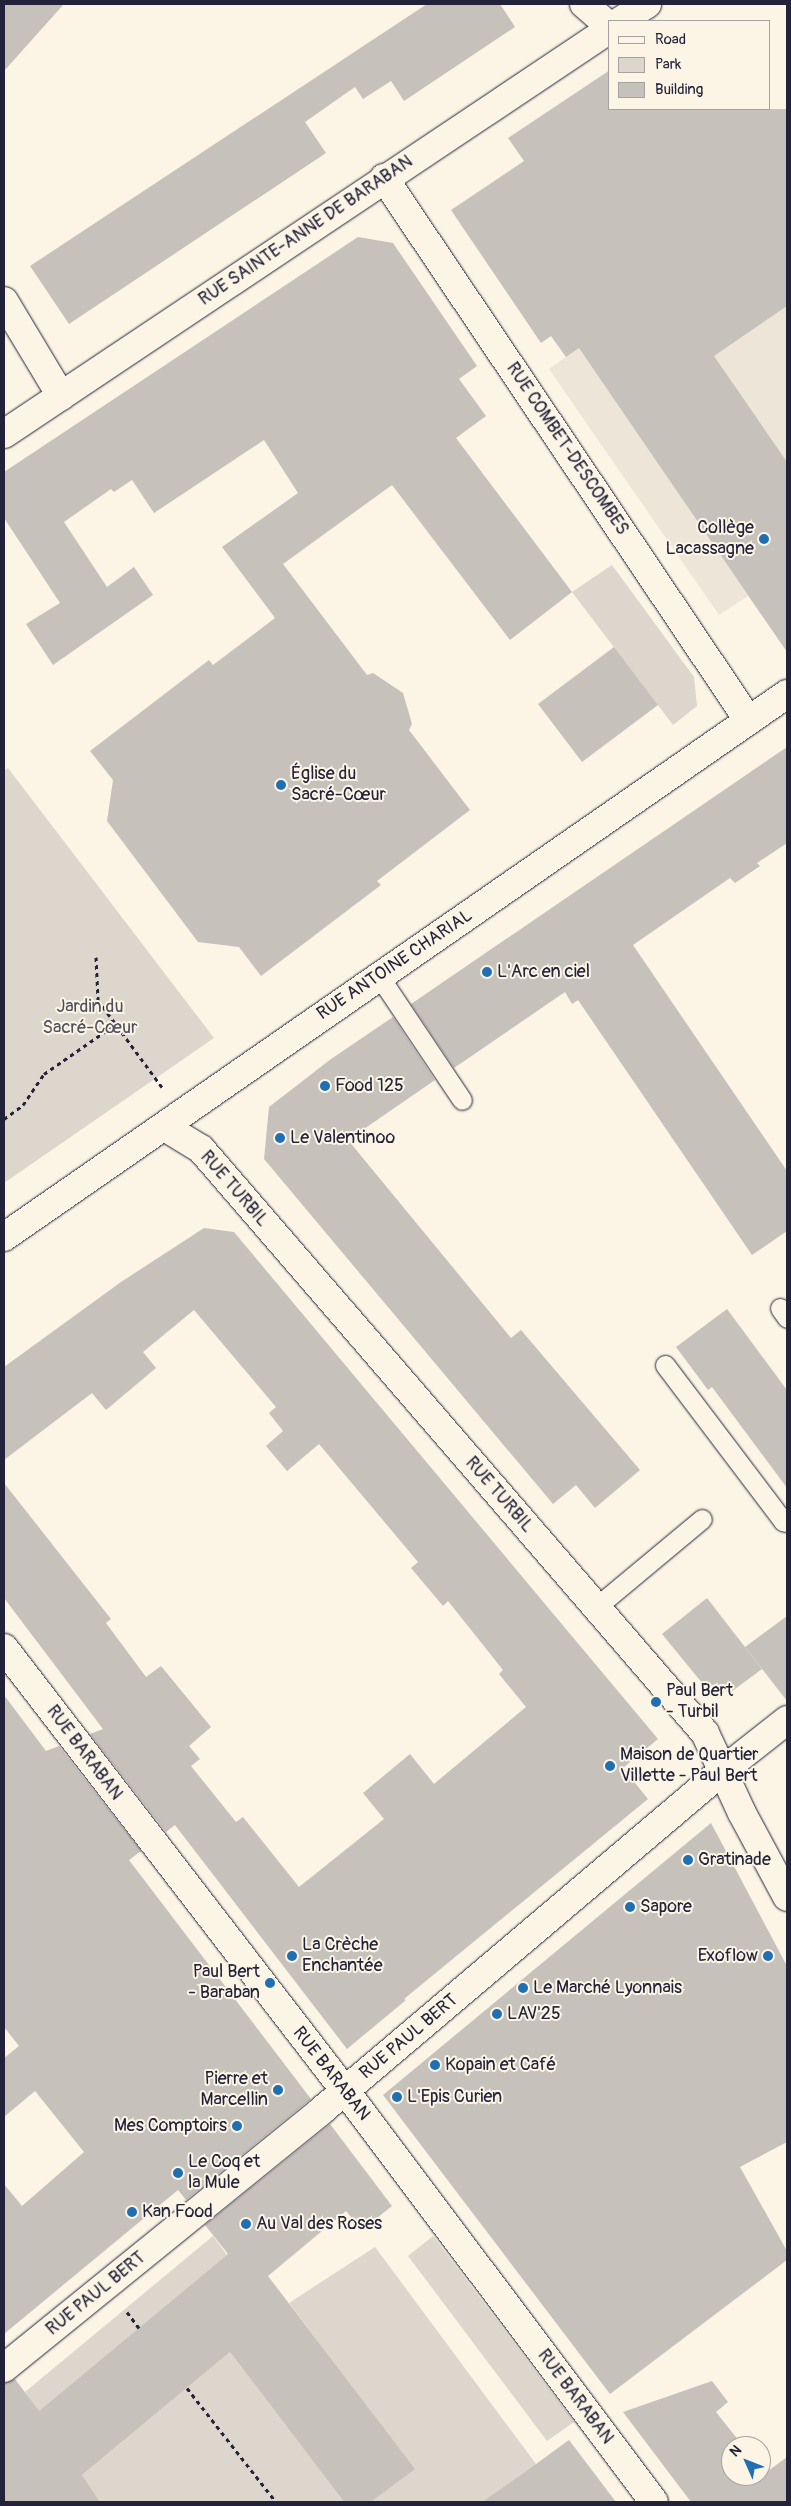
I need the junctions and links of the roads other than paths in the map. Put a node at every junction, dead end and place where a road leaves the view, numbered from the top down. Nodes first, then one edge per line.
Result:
1 (584, 4) edge
2 (647, 4) edge
3 (622, 20) edge
4 (608, 26) edge
5 (608, 29) edge
6 (384, 178) junction
7 (4, 301) edge
8 (61, 396) junction
9 (4, 434) edge
10 (787, 694) edge
11 (750, 721) junction
12 (379, 976) junction
13 (462, 1100) dead end
14 (165, 1127) junction
15 (4, 1237) edge
16 (665, 1365) dead end
17 (702, 1519) dead end
18 (787, 1522) edge
19 (595, 1608) junction
20 (4, 1648) edge
21 (787, 1720) edge
22 (721, 1772) junction
23 (787, 1898) edge
24 (344, 2092) junction
25 (4, 2368) edge
26 (654, 2502) edge

1 - 4 street
2 - 3 street
5 - 6 street, RUE SAINTE-ANNE DE BARABAN
6 - 8 street, RUE SAINTE-ANNE DE BARABAN
6 - 11 street, RUE COMBET-DESCOMBES
7 - 8 street
8 - 9 street, RUE SAINTE-ANNE DE BARABAN
10 - 11 street, RUE ANTOINE CHARIAL
11 - 12 street, RUE ANTOINE CHARIAL
12 - 13 lane
12 - 14 street, RUE ANTOINE CHARIAL
14 - 15 street, RUE ANTOINE CHARIAL
14 - 19 street, RUE TURBIL
16 - 18 lane
17 - 19 lane
19 - 22 street, RUE TURBIL
20 - 24 street, RUE BARABAN
21 - 22 street, RUE PAUL BERT
22 - 23 street, RUE TURBIL
22 - 24 street, RUE PAUL BERT
24 - 25 street, RUE PAUL BERT
24 - 26 street, RUE BARABAN

